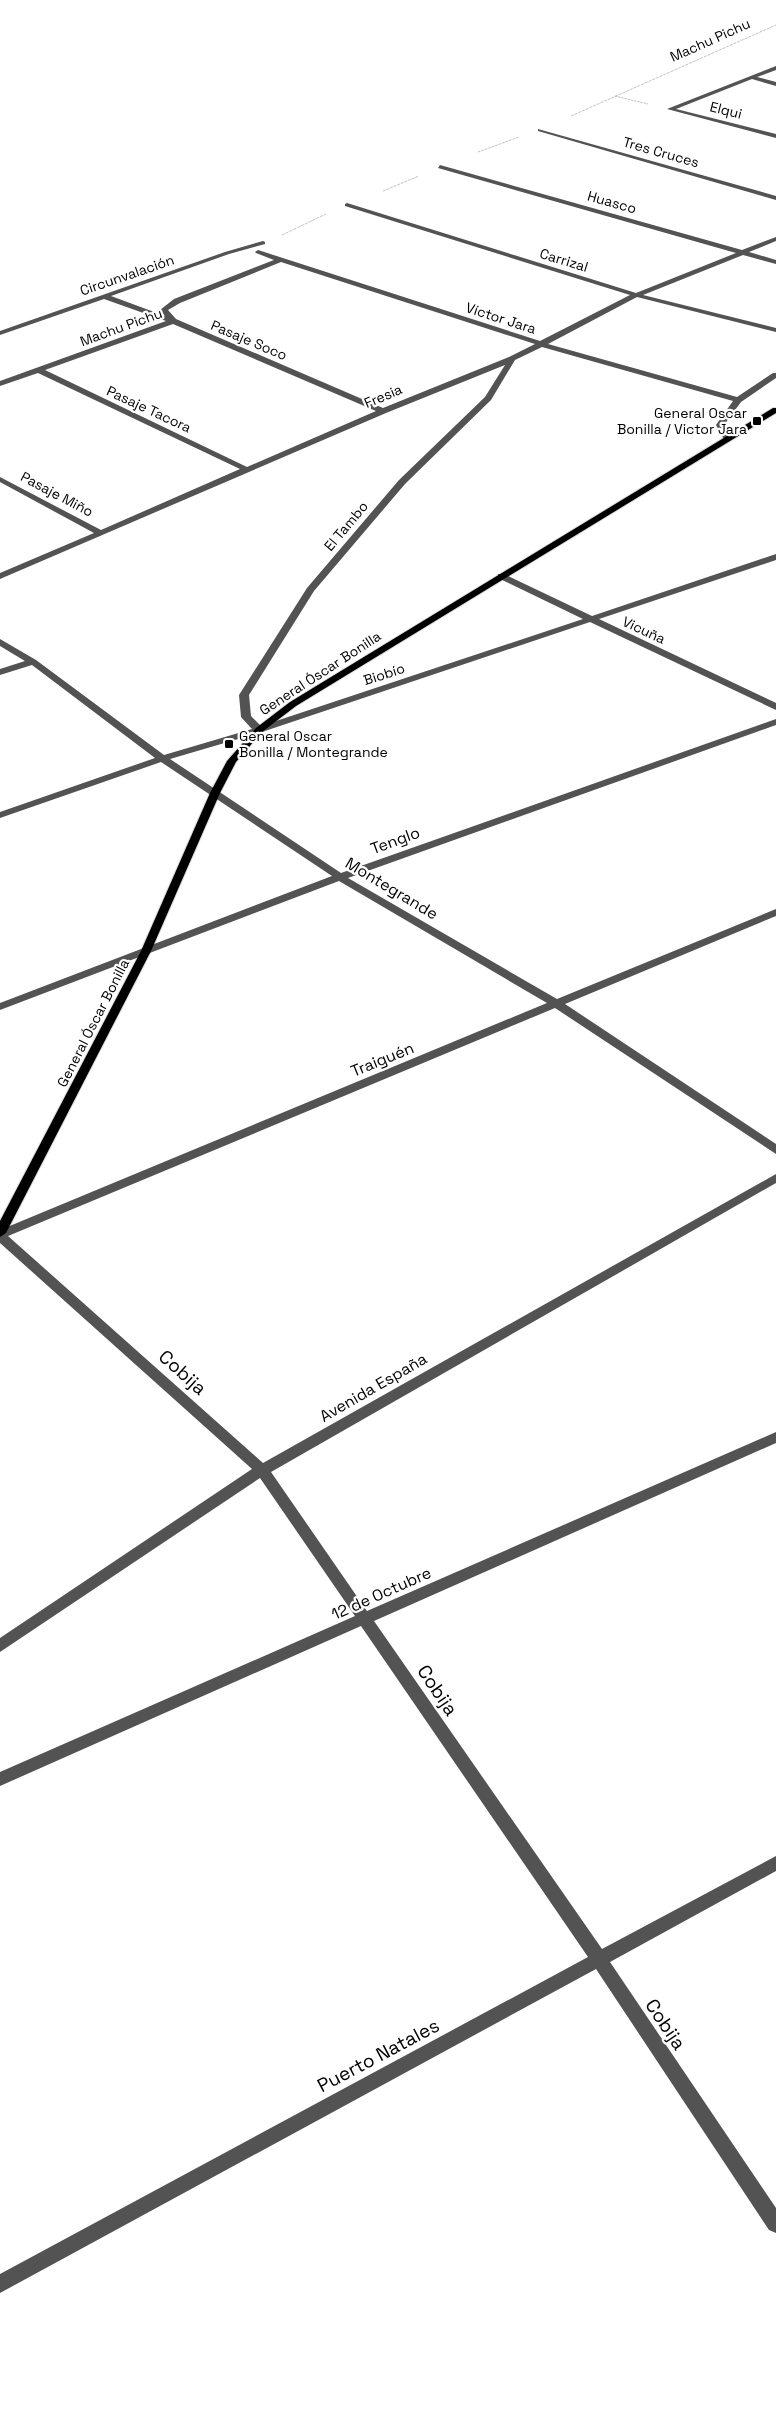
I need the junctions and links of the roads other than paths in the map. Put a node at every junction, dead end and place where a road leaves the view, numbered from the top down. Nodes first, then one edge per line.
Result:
1 (776, 68) edge
2 (750, 78) junction
3 (776, 84) edge
4 (540, 130) dead end
5 (776, 136) edge
6 (440, 167) dead end
7 (776, 198) edge
8 (347, 205) dead end
9 (776, 240) edge
10 (263, 244) dead end
11 (258, 252) dead end
12 (747, 253) junction
13 (282, 259) junction
14 (776, 262) edge
15 (636, 295) junction
16 (104, 296) junction
17 (61, 311) junction
18 (173, 321) junction
19 (0, 326) edge
20 (776, 330) edge
21 (0, 333) edge
22 (541, 344) junction
23 (512, 359) junction
24 (39, 370) junction
25 (776, 375) edge
26 (0, 384) edge
27 (738, 400) junction
28 (776, 410) edge
29 (383, 411) junction
30 (728, 439) junction
31 (248, 470) junction
32 (0, 479) edge
33 (101, 533) junction
34 (776, 557) edge
35 (0, 576) edge
36 (501, 576) junction
37 (592, 620) junction
38 (0, 642) edge
39 (33, 662) junction
40 (0, 672) edge
41 (776, 707) edge
42 (776, 722) edge
43 (259, 730) junction
44 (163, 759) junction
45 (215, 792) junction
46 (0, 815) edge
47 (340, 877) junction
48 (776, 912) edge
49 (146, 951) junction
50 (557, 1004) junction
51 (0, 1007) edge
52 (776, 1150) edge
53 (776, 1178) edge
54 (0, 1235) edge
55 (776, 1437) edge
56 (262, 1470) junction
57 (365, 1619) junction
58 (0, 1646) edge
59 (0, 1779) edge
60 (776, 1863) edge
61 (599, 1960) junction
62 (776, 2224) edge
63 (0, 2284) edge

1 - 2 street
2 - 3 street
2 - 5 street, Elqui
4 - 7 street, Tres Cruces
6 - 12 street, Huasco
8 - 15 street, Carrizal
9 - 12 street, Fresia
10 - 16 street, Circunvalación
11 - 13 street, Víctor Jara
12 - 14 street, Huasco
12 - 15 street, Fresia
13 - 18 street, Machu Pichu
13 - 22 street, Víctor Jara
15 - 20 street, Carrizal
15 - 22 street, Fresia
16 - 17 street, Circunvalación
16 - 18 street, Pasaje Soco
17 - 19 street
17 - 21 street, Circunvalación
18 - 24 street, Machu Pichu
18 - 29 street, Pasaje Soco
22 - 23 street, Fresia
22 - 27 street, Víctor Jara
23 - 29 street, Fresia
23 - 43 street, El Tambo
24 - 26 street, Machu Pichu
24 - 31 street, Pasaje Tacora
25 - 27 street
27 - 30 street
28 - 30 main road, General Óscar Bonilla
29 - 31 street, Fresia
30 - 36 main road, General Óscar Bonilla
31 - 33 street, Fresia
32 - 33 street, Pasaje Miño
33 - 35 street, Fresia
34 - 37 street, Biobío
36 - 37 street, Vicuña
36 - 43 main road, General Óscar Bonilla
37 - 41 street, Vicuña
37 - 43 street, Biobío
38 - 39 street, Montegrande
39 - 40 street
39 - 44 street, Montegrande
42 - 47 street, Tenglo
43 - 44 street, Biobío
43 - 45 main road, General Óscar Bonilla
44 - 45 street, Montegrande
44 - 46 street, Biobío
45 - 47 street, Montegrande
45 - 49 main road, General Óscar Bonilla
47 - 49 street, Tenglo
47 - 50 street, Montegrande
48 - 50 street, Traiguén
49 - 51 street, Tenglo
49 - 54 main road, General Óscar Bonilla
50 - 52 street, Montegrande
50 - 54 street, Traiguén
53 - 56 street, Avenida España
54 - 56 street, Cobija
55 - 57 street, 12 de Octubre
56 - 57 street, Cobija
56 - 58 street, Avenida España
57 - 59 street, 12 de Octubre
57 - 61 street, Cobija
60 - 61 street, Puerto Natales
61 - 62 street, Cobija
61 - 63 street, Puerto Natales

